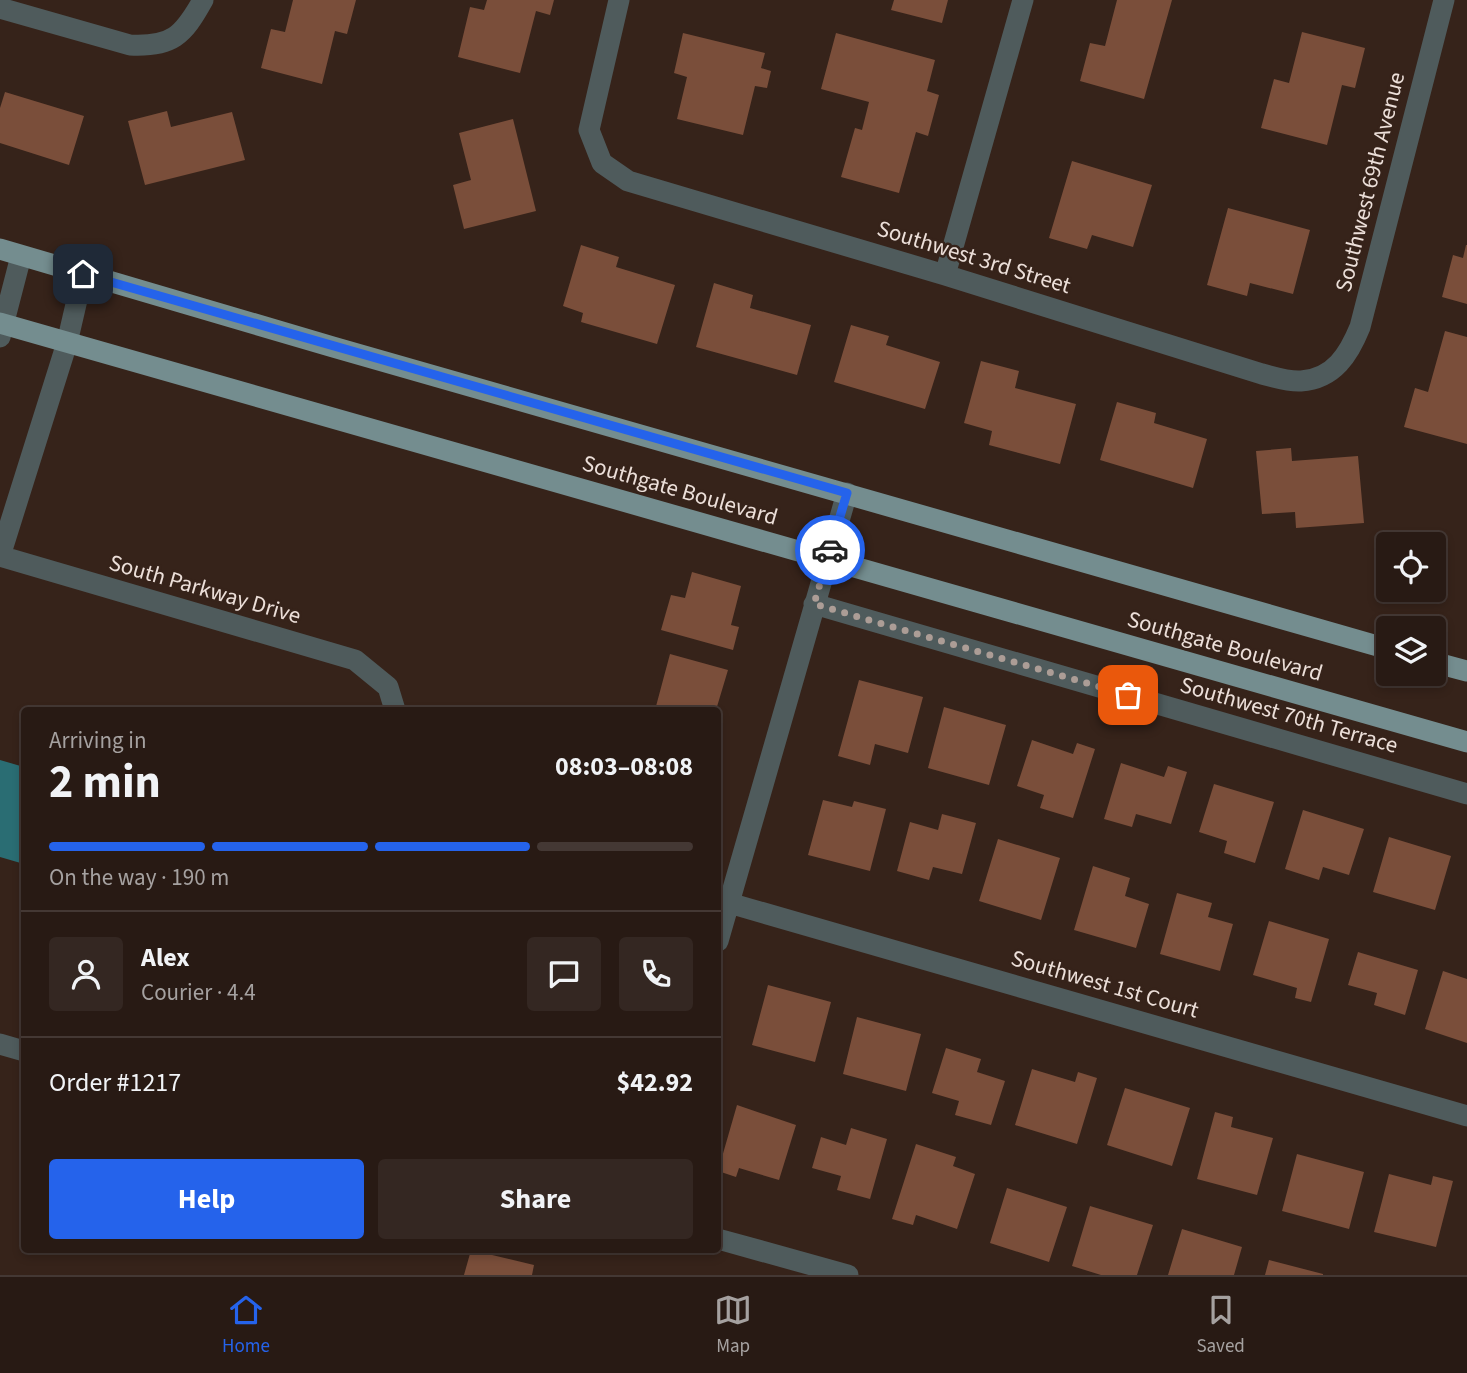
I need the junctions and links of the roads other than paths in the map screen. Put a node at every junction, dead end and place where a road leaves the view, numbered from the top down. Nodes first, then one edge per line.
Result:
1 (203, 0) edge
2 (619, 0) edge
3 (1023, 0) edge
4 (1444, 0) edge
5 (0, 8) edge
6 (0, 249) edge
7 (21, 256) junction
8 (83, 274) junction
9 (945, 275) junction
10 (1, 328) edge
11 (67, 342) junction
12 (1333, 369) joint
13 (847, 493) junction
14 (0, 556) edge
15 (827, 559) junction
16 (814, 604) junction
17 (1376, 646) edge
18 (1446, 665) edge
19 (1467, 671) edge
20 (394, 707) edge
21 (1467, 742) edge
22 (1467, 794) edge
23 (729, 903) junction
24 (721, 931) edge
25 (0, 1044) edge
26 (21, 1050) edge
27 (1467, 1115) edge
28 (721, 1240) edge
29 (848, 1275) edge

1 - 5 street
2 - 9 street, Southwest 3rd Street
3 - 9 street
4 - 12 street, Southwest 69th Avenue
6 - 7 main road, Southgate Boulevard
7 - 8 main road, Southgate Boulevard
7 - 10 street
8 - 11 street, South Parkway Drive
8 - 13 main road, Southgate Boulevard
9 - 12 street, Southwest 3rd Street
10 - 11 main road, Southgate Boulevard
11 - 14 street, South Parkway Drive
11 - 15 main road, Southgate Boulevard
13 - 15 street
13 - 17 main road, Southgate Boulevard
14 - 20 street, South Parkway Drive
15 - 16 street
15 - 21 main road, Southgate Boulevard
16 - 22 street, Southwest 70th Terrace
16 - 23 street
18 - 19 main road
23 - 24 street
23 - 27 street, Southwest 1st Court
25 - 26 street
28 - 29 street

